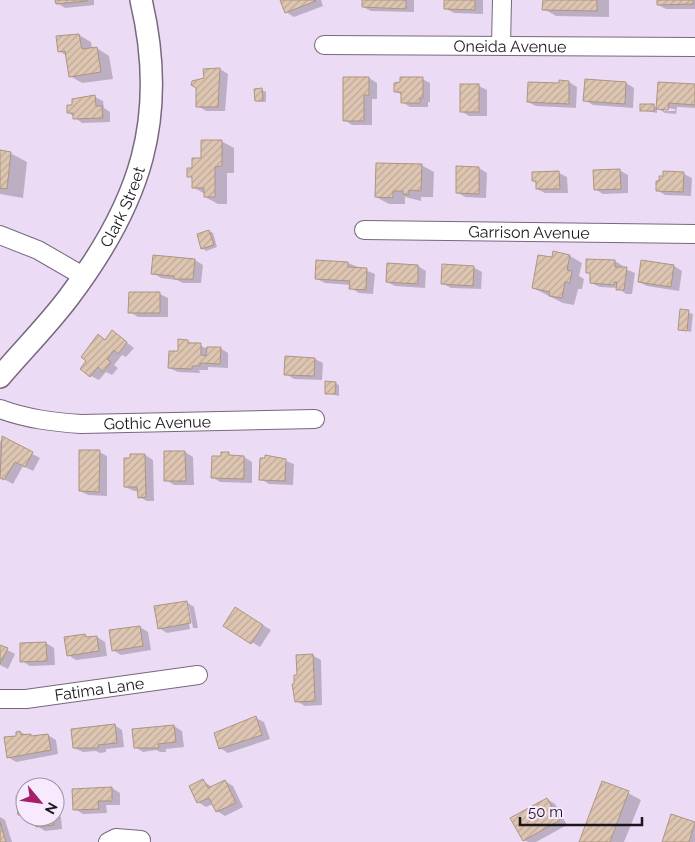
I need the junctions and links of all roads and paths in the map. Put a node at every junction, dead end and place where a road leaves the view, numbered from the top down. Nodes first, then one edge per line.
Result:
1 (141, 0) edge
2 (502, 0) edge
3 (324, 45) dead end
4 (501, 46) junction
5 (695, 47) edge
6 (364, 230) dead end
7 (695, 234) edge
8 (0, 235) edge
9 (83, 276) junction
10 (0, 378) edge
11 (0, 409) edge
12 (315, 419) dead end
13 (198, 675) dead end
14 (0, 699) edge
15 (142, 840) dead end
16 (108, 842) edge

1 - 9 street, Clark Street
2 - 4 street
3 - 4 street, Oneida Avenue
4 - 5 street, Oneida Avenue
6 - 7 street, Garrison Avenue
8 - 9 street
9 - 10 street, Clark Street
11 - 12 street, Gothic Avenue
13 - 14 street, Fatima Lane
15 - 16 street

